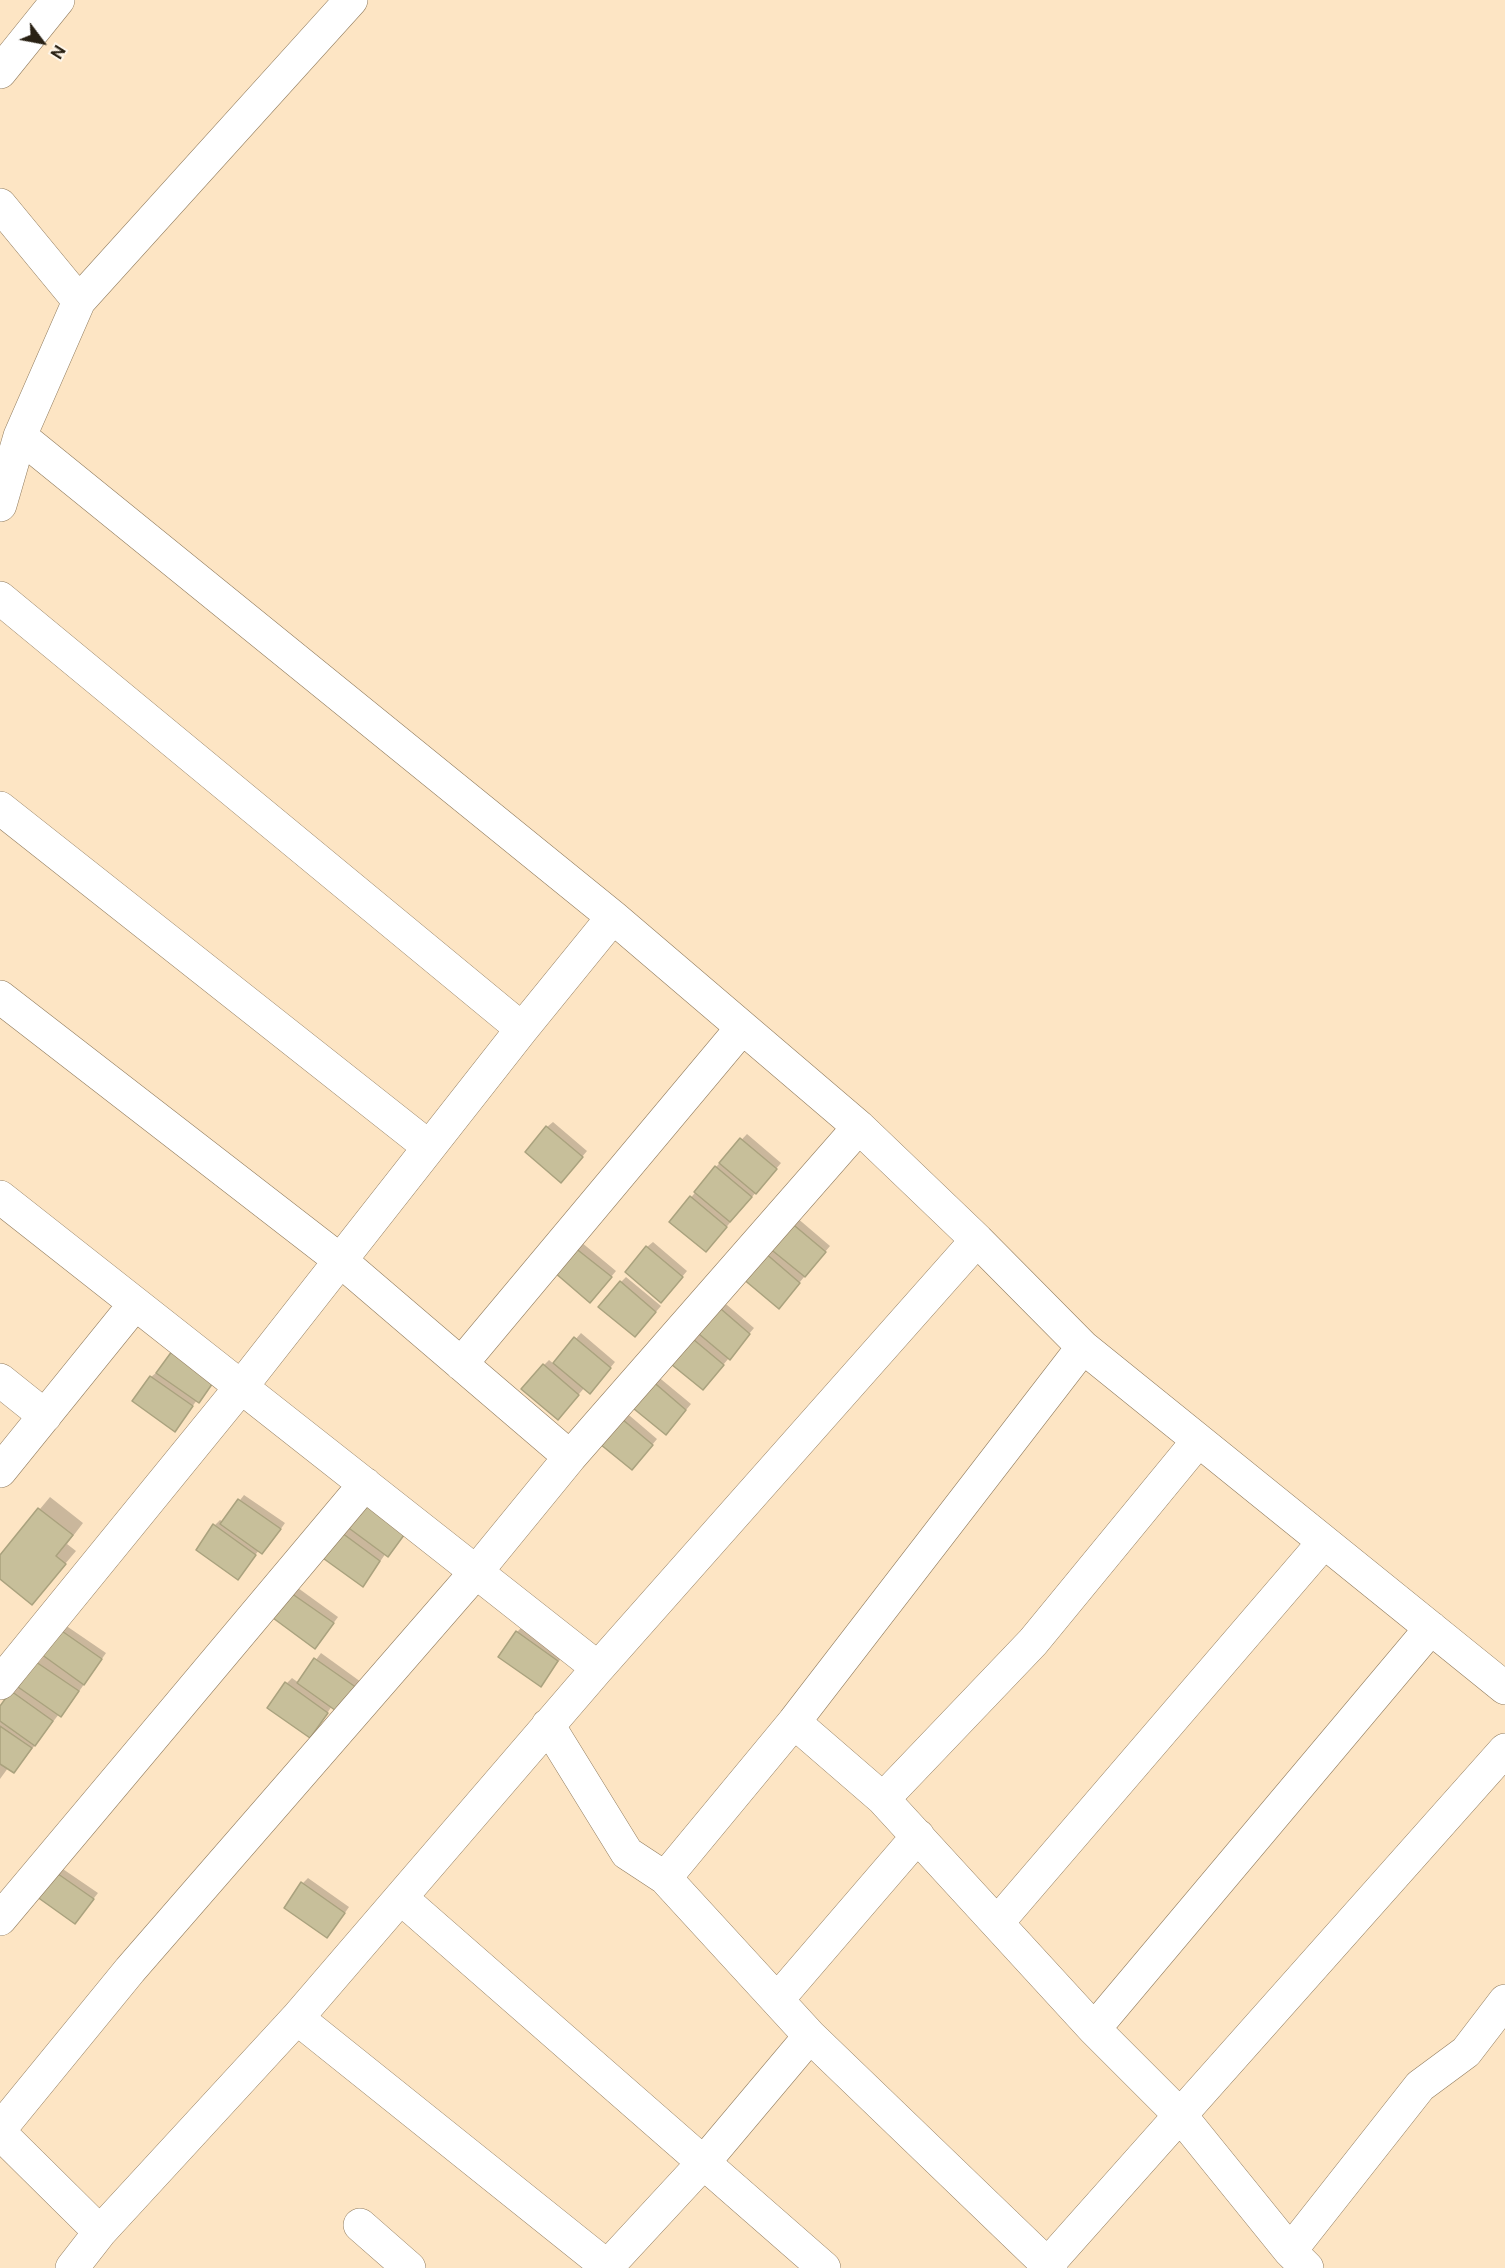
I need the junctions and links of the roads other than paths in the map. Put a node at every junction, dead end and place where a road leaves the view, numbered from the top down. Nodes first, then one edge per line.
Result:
1 (58, 0) edge
2 (351, 0) edge
3 (0, 72) edge
4 (0, 206) edge
5 (79, 301) junction
6 (20, 436) junction
7 (0, 505) edge
8 (0, 598) edge
9 (0, 808) edge
10 (613, 917) junction
11 (0, 997) edge
12 (742, 1028) junction
13 (522, 1029) junction
14 (859, 1126) junction
15 (429, 1147) junction
16 (0, 1197) edge
17 (977, 1240) junction
18 (341, 1261) junction
19 (135, 1304) junction
20 (1083, 1347) junction
21 (461, 1364) junction
22 (0, 1380) edge
23 (242, 1387) junction
24 (45, 1416) junction
25 (1198, 1440) junction
26 (570, 1457) junction
27 (0, 1471) edge
28 (365, 1485) junction
29 (1324, 1542) junction
30 (476, 1572) junction
31 (1431, 1628) junction
32 (598, 1668) junction
33 (0, 1683) edge
34 (1505, 1688) edge
35 (794, 1722) junction
36 (548, 1725) junction
37 (1505, 1749) edge
38 (883, 1798) junction
39 (918, 1836) junction
40 (665, 1878) junction
41 (400, 1898) junction
42 (0, 1918) edge
43 (997, 1923) junction
44 (777, 2000) junction
45 (1505, 2001) edge
46 (297, 2018) junction
47 (1094, 2029) junction
48 (810, 2036) junction
49 (1180, 2115) junction
50 (0, 2131) edge
51 (704, 2162) junction
52 (360, 2225) dead end
53 (100, 2232) junction
54 (1299, 2260) edge
55 (1049, 2266) edge
56 (607, 2267) edge
57 (72, 2268) edge
58 (409, 2268) edge
59 (824, 2268) edge

1 - 3 street
2 - 5 street
4 - 5 street
5 - 6 street
6 - 7 street
6 - 10 street
8 - 13 street
9 - 15 street
10 - 12 street
10 - 13 street
11 - 18 street
12 - 14 street
12 - 21 street
13 - 15 street
14 - 17 street
14 - 26 street
15 - 18 street
16 - 19 street
17 - 20 street
17 - 32 street
18 - 21 street
18 - 23 street
19 - 23 street
19 - 24 street
20 - 25 street
20 - 35 street
21 - 26 street
22 - 24 street
23 - 28 street
23 - 33 street
24 - 27 street
25 - 29 street
25 - 38 street
26 - 30 street
28 - 30 street
28 - 42 street
29 - 31 street
29 - 43 street
30 - 32 street
30 - 50 street
31 - 34 street
31 - 47 street
32 - 36 street
35 - 38 street
35 - 40 street
36 - 40 street
36 - 41 street
37 - 49 street
38 - 39 street
39 - 43 street
39 - 44 street
40 - 44 street
41 - 46 street
41 - 51 street
43 - 47 street
44 - 48 street
45 - 54 street
46 - 53 street
46 - 56 street
47 - 49 street
48 - 51 street
48 - 55 street
49 - 54 street
49 - 55 street
50 - 53 street
51 - 56 street
51 - 59 street
52 - 58 street
53 - 57 street

